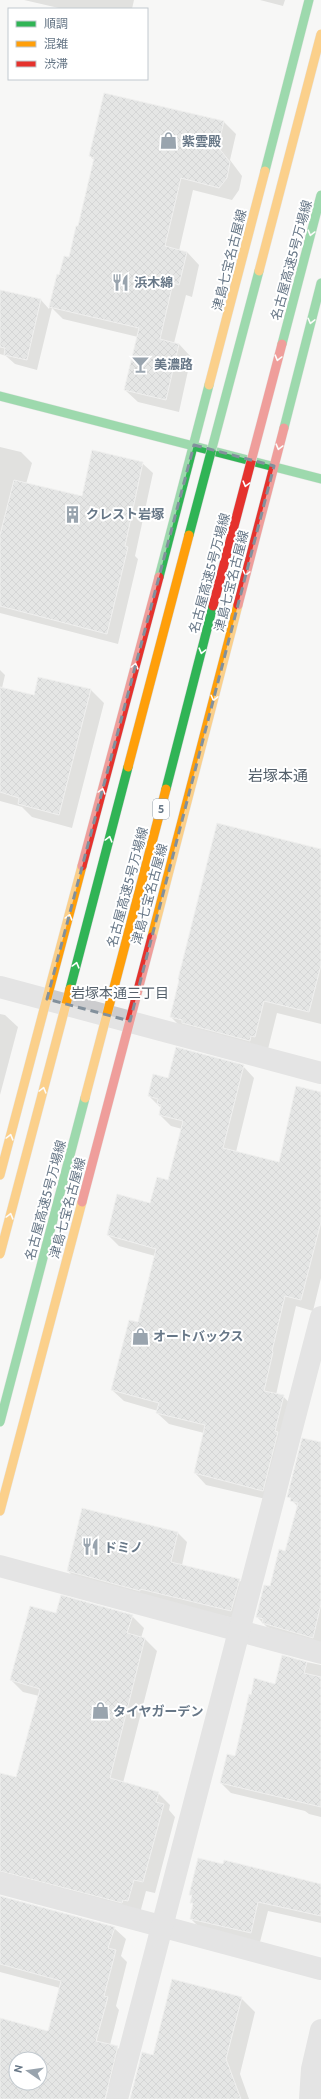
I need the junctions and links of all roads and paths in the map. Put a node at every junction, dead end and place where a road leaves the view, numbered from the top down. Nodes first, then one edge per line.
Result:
1 (310, 0) edge
2 (321, 34) edge
3 (321, 195) edge
4 (321, 283) edge
5 (0, 396) edge
6 (194, 445) junction
7 (274, 466) junction
8 (321, 479) edge
9 (0, 987) edge
10 (47, 999) junction
11 (130, 1021) junction
12 (321, 1073) edge
13 (0, 1175) edge
14 (0, 1254) edge
15 (321, 1317) edge
16 (0, 1422) edge
17 (0, 1511) edge
18 (0, 1566) edge
19 (240, 1631) junction
20 (321, 1653) edge
21 (0, 1883) edge
22 (162, 1928) junction
23 (321, 1969) edge
24 (321, 2030) edge
25 (117, 2099) edge
26 (310, 2099) edge

1 - 6 main road, 津島七宝名古屋線
14 -> 2 main road, bridge
3 -> 16 main road, 名古屋高速5号万場線 / 5, bridge
4 -> 7 main road, 津島七宝名古屋線
5 - 6 main road
6 - 7 main road
10 -> 6 main road, 津島七宝名古屋線
7 - 8 main road
7 -> 11 main road, 津島七宝名古屋線
9 - 10 street
10 - 11 street
13 -> 10 main road, 津島七宝名古屋線
11 - 12 street
11 - 17 main road, 津島七宝名古屋線
15 - 19 street
18 - 19 street
19 - 20 street
19 - 22 street
21 - 22 street
22 - 23 street
22 - 25 street
24 - 26 street

